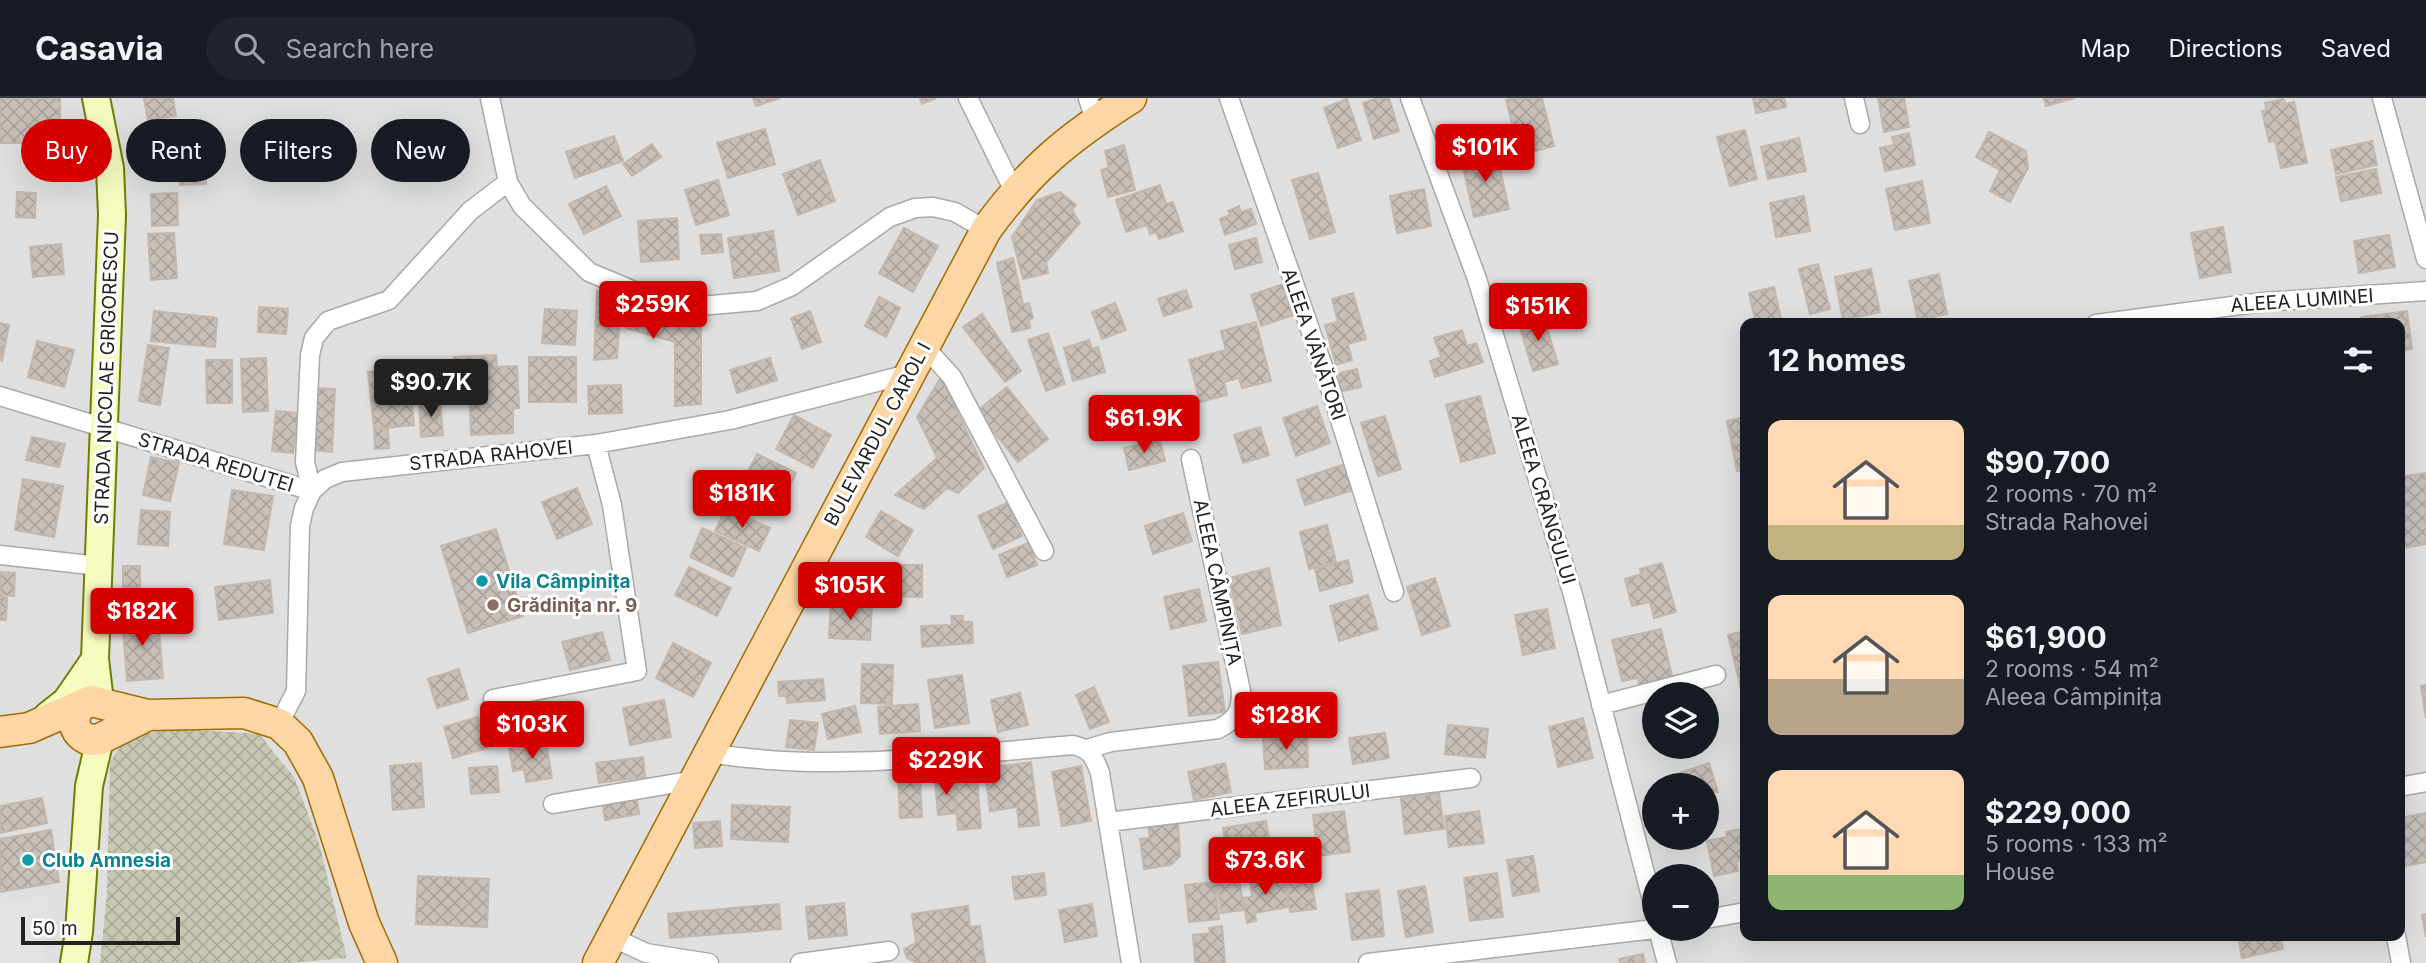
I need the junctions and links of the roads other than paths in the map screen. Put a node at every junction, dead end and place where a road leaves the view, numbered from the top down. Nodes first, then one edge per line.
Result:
1 (96, 98) edge
2 (489, 98) edge
3 (968, 98) edge
4 (1131, 98) edge
5 (1229, 98) edge
6 (1410, 98) edge
7 (1854, 98) edge
8 (2382, 98) edge
9 (1092, 109) edge
10 (1860, 124) dead end
11 (508, 182) junction
12 (1014, 191) junction
13 (986, 230) junction
14 (2426, 259) edge
15 (2426, 290) edge
16 (2142, 318) edge
17 (923, 345) junction
18 (908, 374) junction
19 (0, 396) edge
20 (105, 429) junction
21 (596, 444) junction
22 (1191, 459) dead end
23 (312, 491) junction
24 (1044, 551) dead end
25 (0, 555) edge
26 (99, 566) junction
27 (1394, 592) dead end
28 (95, 659) junction
29 (1716, 676) dead end
30 (493, 699) dead end
31 (1601, 705) junction
32 (93, 720) junction
33 (279, 724) junction
34 (14, 730) edge
35 (1087, 748) junction
36 (709, 753) junction
37 (1471, 778) dead end
38 (695, 780) junction
39 (2426, 782) edge
40 (2405, 786) edge
41 (553, 804) dead end
42 (1108, 822) junction
43 (1643, 864) edge
44 (1740, 913) edge
45 (1719, 917) edge
46 (1642, 931) edge
47 (1660, 941) edge
48 (2397, 941) edge
49 (606, 951) edge
50 (889, 951) dead end
51 (74, 963) edge
52 (382, 963) edge
53 (709, 963) edge
54 (800, 963) edge
55 (1131, 963) edge
56 (1368, 963) edge
57 (1667, 963) edge
58 (2401, 963) edge

1 - 20 main road, STRADA NICOLAE GRIGORESCU
2 - 11 street
3 - 12 street
4 - 9 main road, BULEVARDUL CAROL I
5 - 27 street, ALEEA VÂNĂTORI
6 - 31 street, ALEEA CRÂNGULUI
7 - 10 street
8 - 14 street
9 - 12 main road, BULEVARDUL CAROL I
11 - 13 street
11 - 23 street
12 - 13 main road, BULEVARDUL CAROL I
13 - 17 main road, BULEVARDUL CAROL I
15 - 16 street, ALEEA LUMINEI
17 - 18 main road, BULEVARDUL CAROL I
17 - 24 street
18 - 21 street, STRADA RAHOVEI
18 - 36 main road, BULEVARDUL CAROL I
19 - 20 street, STRADA REDUTEI
20 - 23 street, STRADA REDUTEI
20 - 26 main road, STRADA NICOLAE GRIGORESCU
21 - 23 street, STRADA RAHOVEI
21 - 30 street
22 - 35 street, ALEEA CÂMPINIȚA
23 - 33 street
25 - 26 street
26 - 28 main road, STRADA NICOLAE GRIGORESCU
28 - 32 main road, STRADA NICOLAE GRIGORESCU
28 - 34 main road
29 - 31 street
31 - 43 street, ALEEA CRÂNGULUI
32 - 33 main road
32 - 34 main road
32 - 51 main road
33 - 52 main road
35 - 36 street
35 - 42 street
36 - 38 main road, BULEVARDUL CAROL I
37 - 42 street, ALEEA ZEFIRULUI
38 - 41 street
38 - 49 main road, BULEVARDUL CAROL I
39 - 40 street
42 - 55 street
44 - 45 street
46 - 56 street
47 - 57 street
48 - 58 street
49 - 53 street
50 - 54 street

